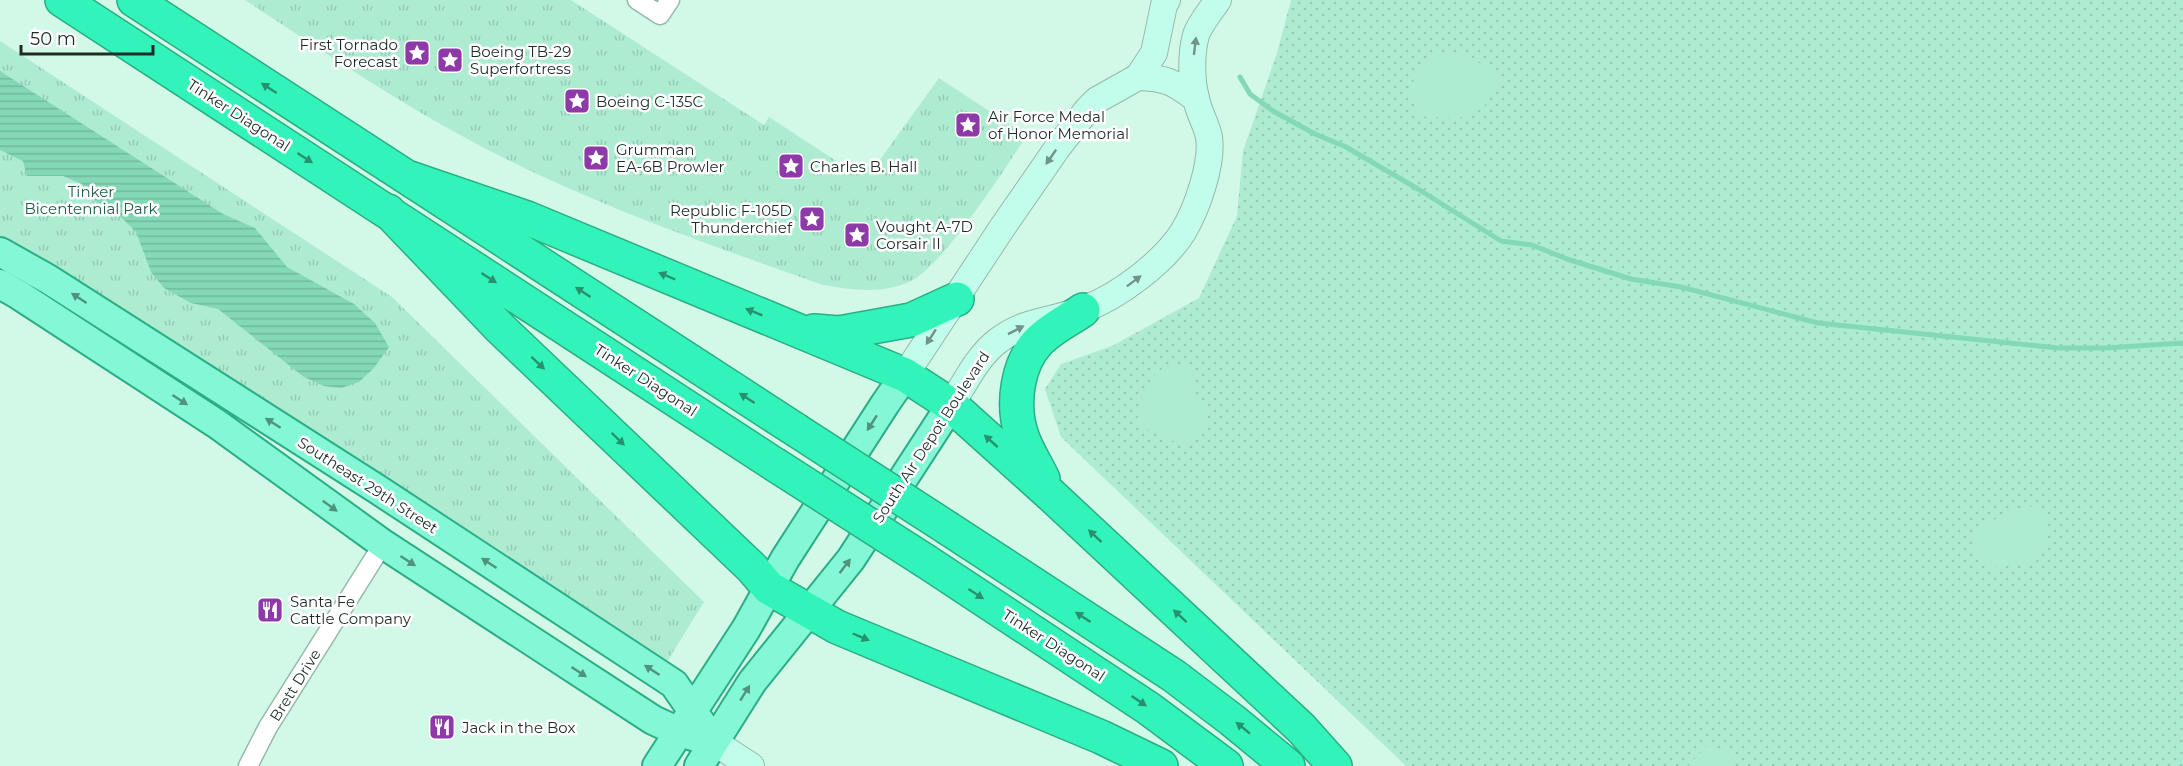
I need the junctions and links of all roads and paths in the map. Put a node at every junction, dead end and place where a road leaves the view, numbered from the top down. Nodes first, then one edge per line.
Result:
1 (62, 0) edge
2 (134, 0) edge
3 (637, 0) edge
4 (670, 0) edge
5 (1167, 0) edge
6 (1218, 0) edge
7 (1138, 77) junction
8 (1196, 99) junction
9 (407, 177) junction
10 (388, 211) junction
11 (0, 252) edge
12 (0, 285) edge
13 (957, 299) junction
14 (1083, 310) junction
15 (798, 330) junction
16 (905, 375) junction
17 (951, 405) junction
18 (1050, 494) junction
19 (383, 544) junction
20 (769, 588) junction
21 (808, 612) junction
22 (686, 721) junction
23 (714, 742) junction
24 (249, 766) edge
25 (657, 766) edge
26 (699, 766) edge
27 (751, 766) edge
28 (1161, 766) edge
29 (1226, 766) edge
30 (1288, 766) edge
31 (1335, 766) edge

1 -> 10 highway, Tinker Diagonal
9 -> 2 highway
3 - 4 street
5 - 7 main road
8 -> 6 main road, South Air Depot Boulevard
7 - 8 main road
7 -> 13 main road
14 -> 8 main road, South Air Depot Boulevard
15 -> 9 highway
30 -> 9 highway, bridge
10 -> 20 highway
10 -> 29 highway, Tinker Diagonal, bridge
22 -> 11 main road, Southeast 29th Street
12 -> 19 main road
13 - 15 highway
13 -> 16 main road
17 -> 14 main road, South Air Depot Boulevard
14 - 18 highway
15 - 16 highway
16 - 17 highway
16 -> 20 main road
18 -> 17 highway
21 -> 17 main road, South Air Depot Boulevard
31 -> 18 highway
19 -> 22 main road
19 - 24 street, Brett Drive
20 - 21 highway
20 - 22 main road
23 -> 21 main road, South Air Depot Boulevard
21 -> 28 highway
22 - 23 main road
22 - 25 main road
23 - 26 main road, South Air Depot Boulevard
23 - 27 main road

